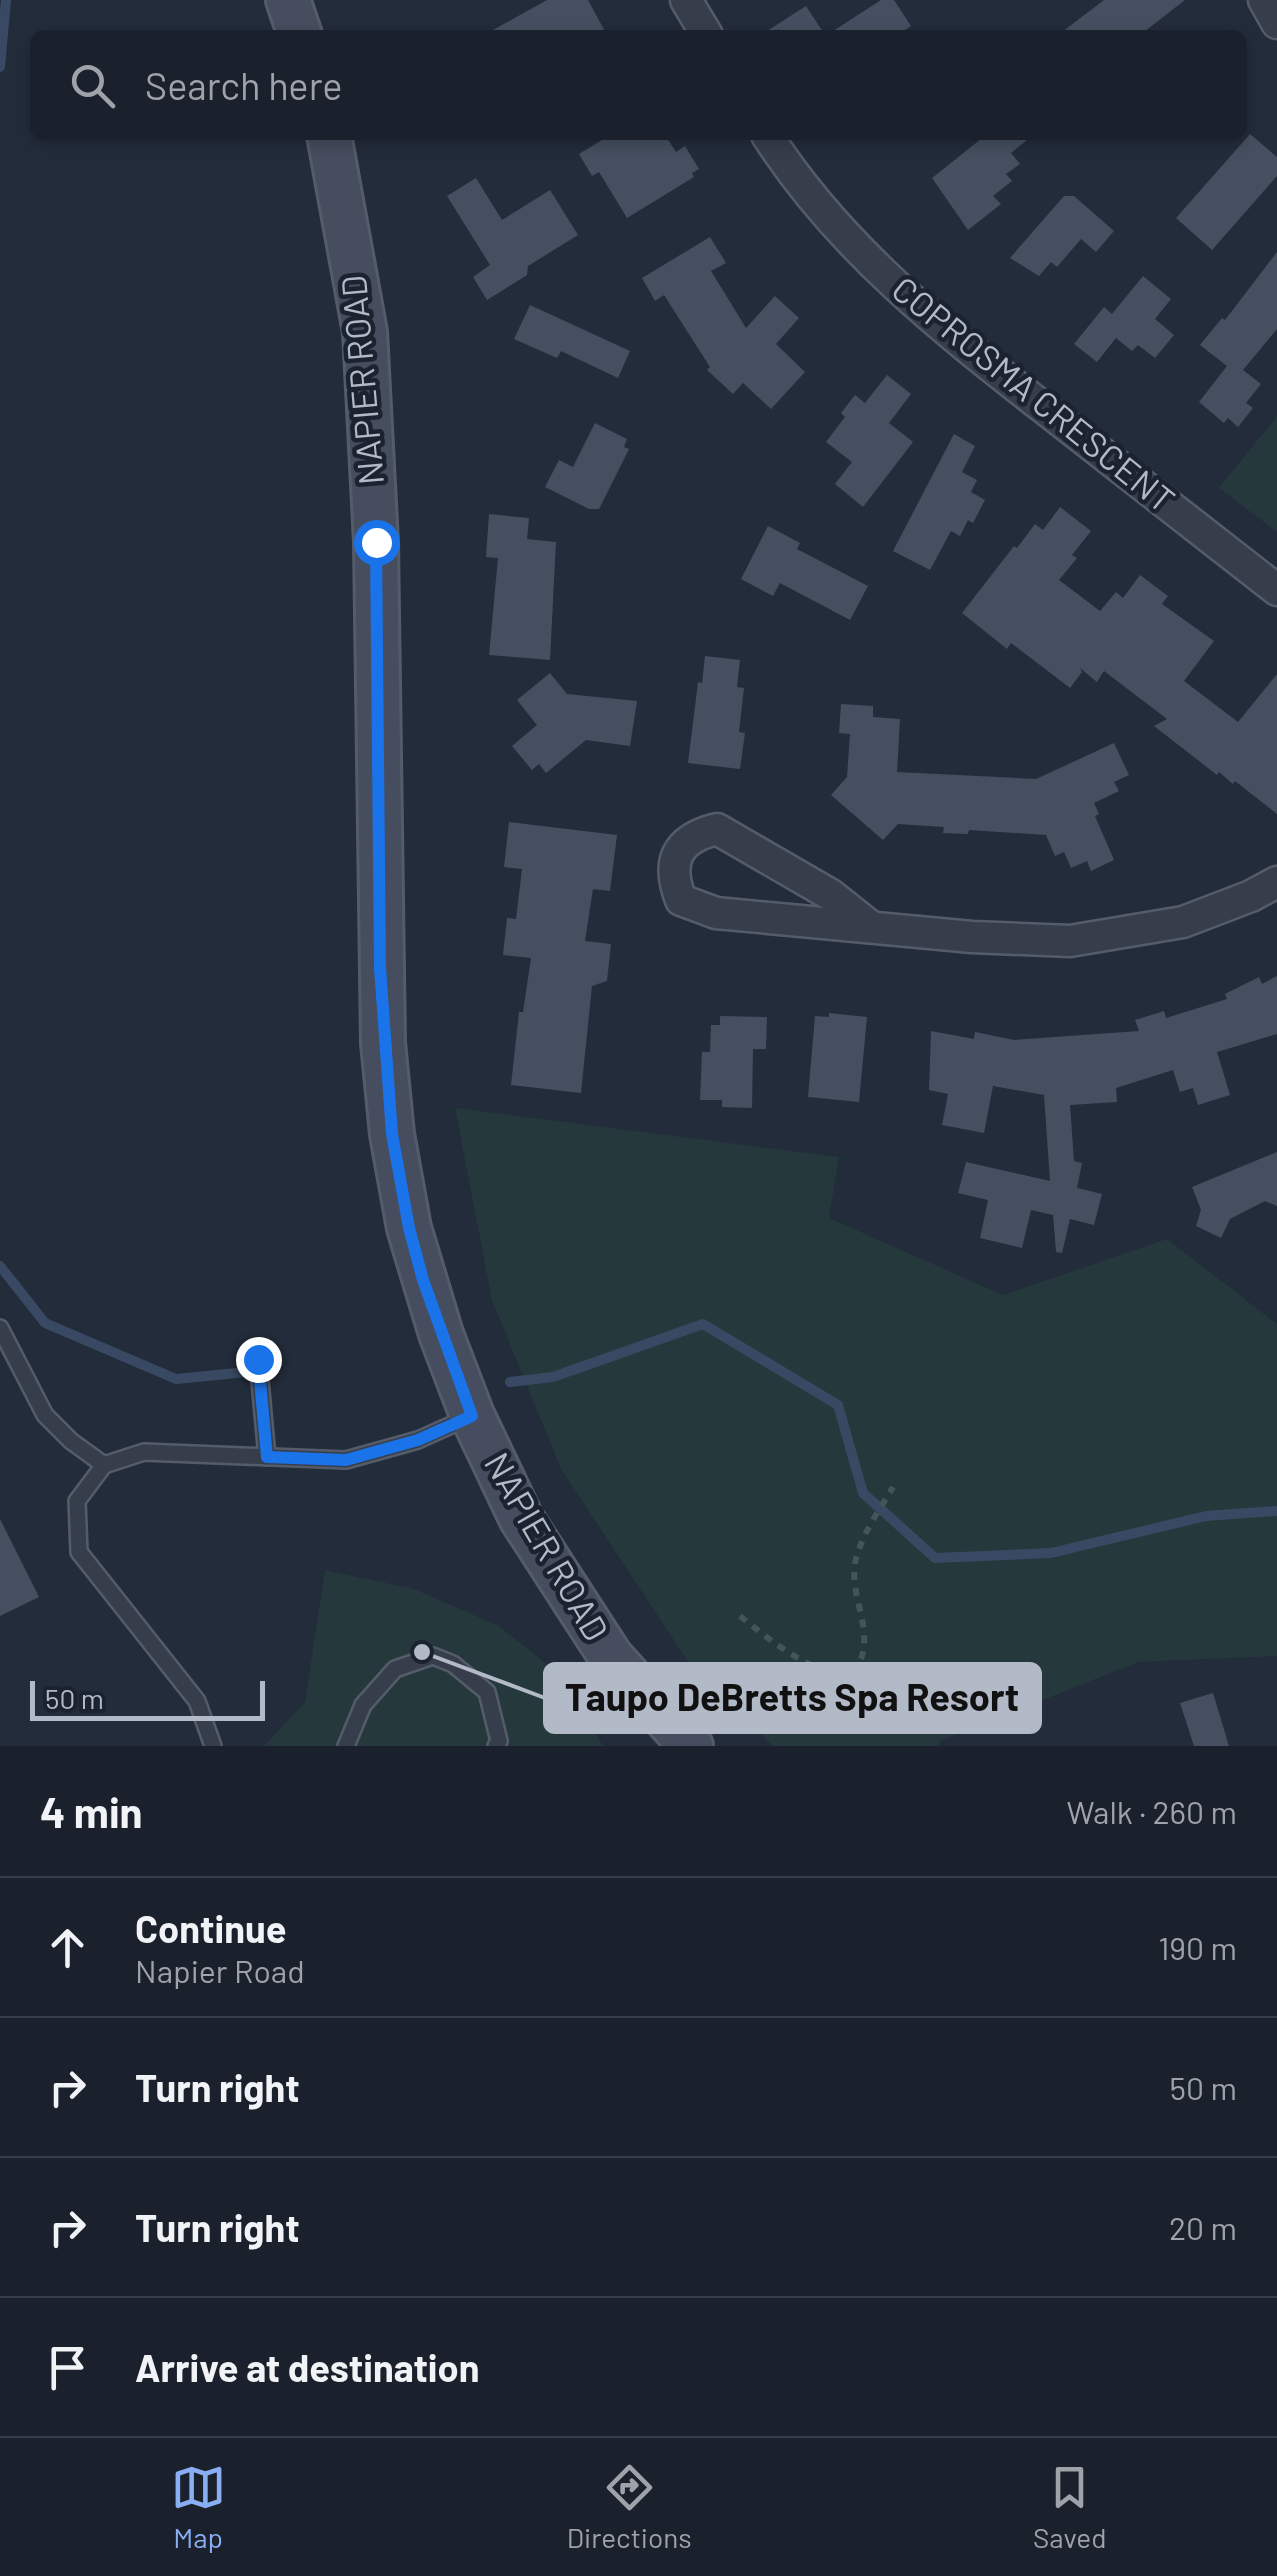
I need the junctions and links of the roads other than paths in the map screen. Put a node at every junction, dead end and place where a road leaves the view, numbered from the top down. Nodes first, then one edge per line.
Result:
1 (288, 0) edge
2 (686, 0) edge
3 (1264, 0) edge
4 (1277, 23) edge
5 (298, 30) edge
6 (704, 30) edge
7 (329, 140) edge
8 (772, 140) edge
9 (1277, 590) edge
10 (1277, 882) edge
11 (870, 926) junction
12 (0, 1328) edge
13 (258, 1359) dead end
14 (472, 1416) junction
15 (267, 1457) junction
16 (104, 1465) junction
17 (213, 1746) edge
18 (346, 1746) edge
19 (496, 1746) edge
20 (691, 1746) edge

1 - 5 main road
2 - 6 street
3 - 4 street
7 - 14 main road, NAPIER ROAD
8 - 9 street, COPROSMA CRESCENT
10 - 11 street
11 - 11 street
12 - 16 lane
13 - 15 lane
14 - 15 lane
14 - 20 main road, NAPIER ROAD
15 - 16 lane
16 - 17 lane
18 - 19 lane

